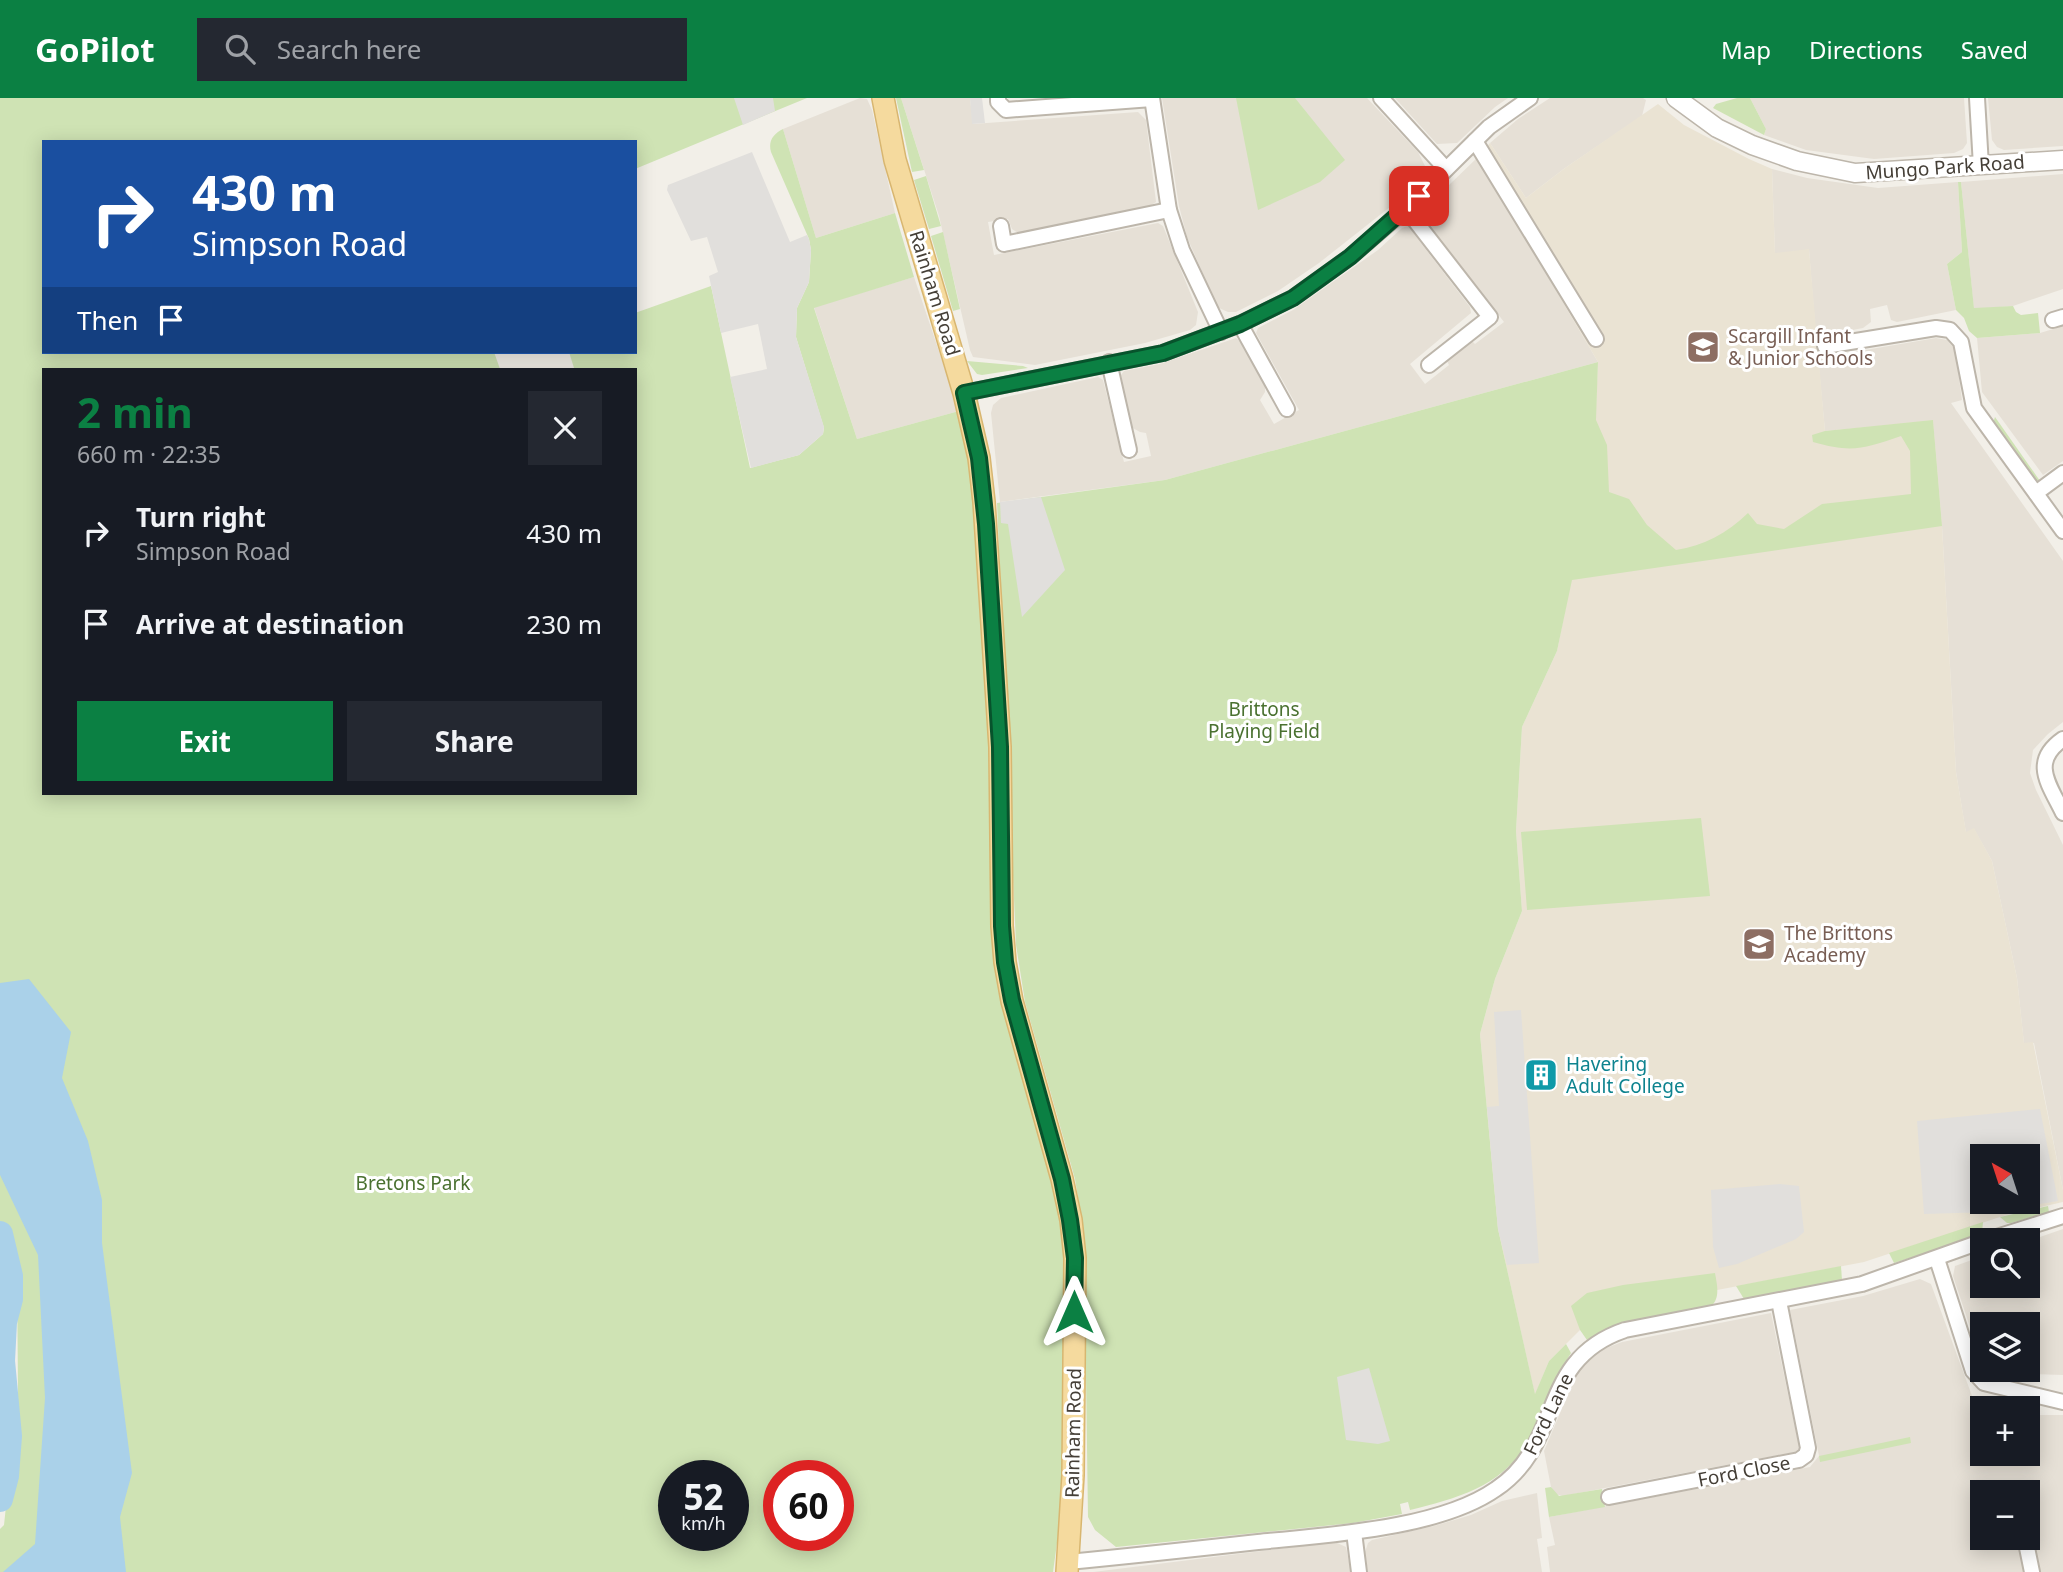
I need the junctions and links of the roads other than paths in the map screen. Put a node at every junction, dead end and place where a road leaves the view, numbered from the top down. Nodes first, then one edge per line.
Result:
1 (883, 98) edge
2 (998, 98) edge
3 (1381, 98) edge
4 (1530, 98) edge
5 (1676, 98) edge
6 (1977, 98) edge
7 (1152, 99) edge
8 (1475, 141) junction
9 (2063, 160) edge
10 (1981, 166) junction
11 (1446, 169) junction
12 (1406, 209) junction
13 (1169, 210) junction
14 (1001, 226) dead end
15 (1240, 324) junction
16 (1221, 332) junction
17 (1596, 339) dead end
18 (1825, 346) dead end
19 (1109, 362) junction
20 (1429, 365) dead end
21 (964, 393) junction
22 (1287, 409) dead end
23 (1129, 450) dead end
24 (2063, 472) edge
25 (2036, 493) junction
26 (2063, 531) edge
27 (2063, 739) edge
28 (2063, 813) edge
29 (2063, 1216) edge
30 (2025, 1228) edge
31 (1970, 1246) edge
32 (1937, 1259) junction
33 (1779, 1301) junction
34 (2063, 1402) edge
35 (1609, 1497) dead end
36 (1353, 1532) junction
37 (2027, 1550) edge
38 (1067, 1567) edge
39 (1359, 1572) edge
40 (2032, 1572) edge

1 - 21 main road, Rainham Road
2 - 7 street
3 - 11 street
4 - 8 street
5 - 10 street, Mungo Park Road
6 - 10 street
7 - 13 street
8 - 11 street
8 - 17 street
9 - 10 street, Mungo Park Road
11 - 12 street
12 - 15 street
12 - 20 street
13 - 14 street
13 - 16 street
15 - 16 street
15 - 22 street
16 - 19 street
18 - 25 street
19 - 21 street
19 - 23 street
21 - 38 main road, Rainham Road
24 - 25 street
25 - 26 street
27 - 28 street
29 - 30 street, Ford Lane
31 - 32 street, Ford Lane
32 - 33 street, Ford Lane
32 - 34 street
33 - 35 street, Ford Close
33 - 36 street, Ford Lane
36 - 38 street, Ford Lane
36 - 39 street
37 - 40 street

